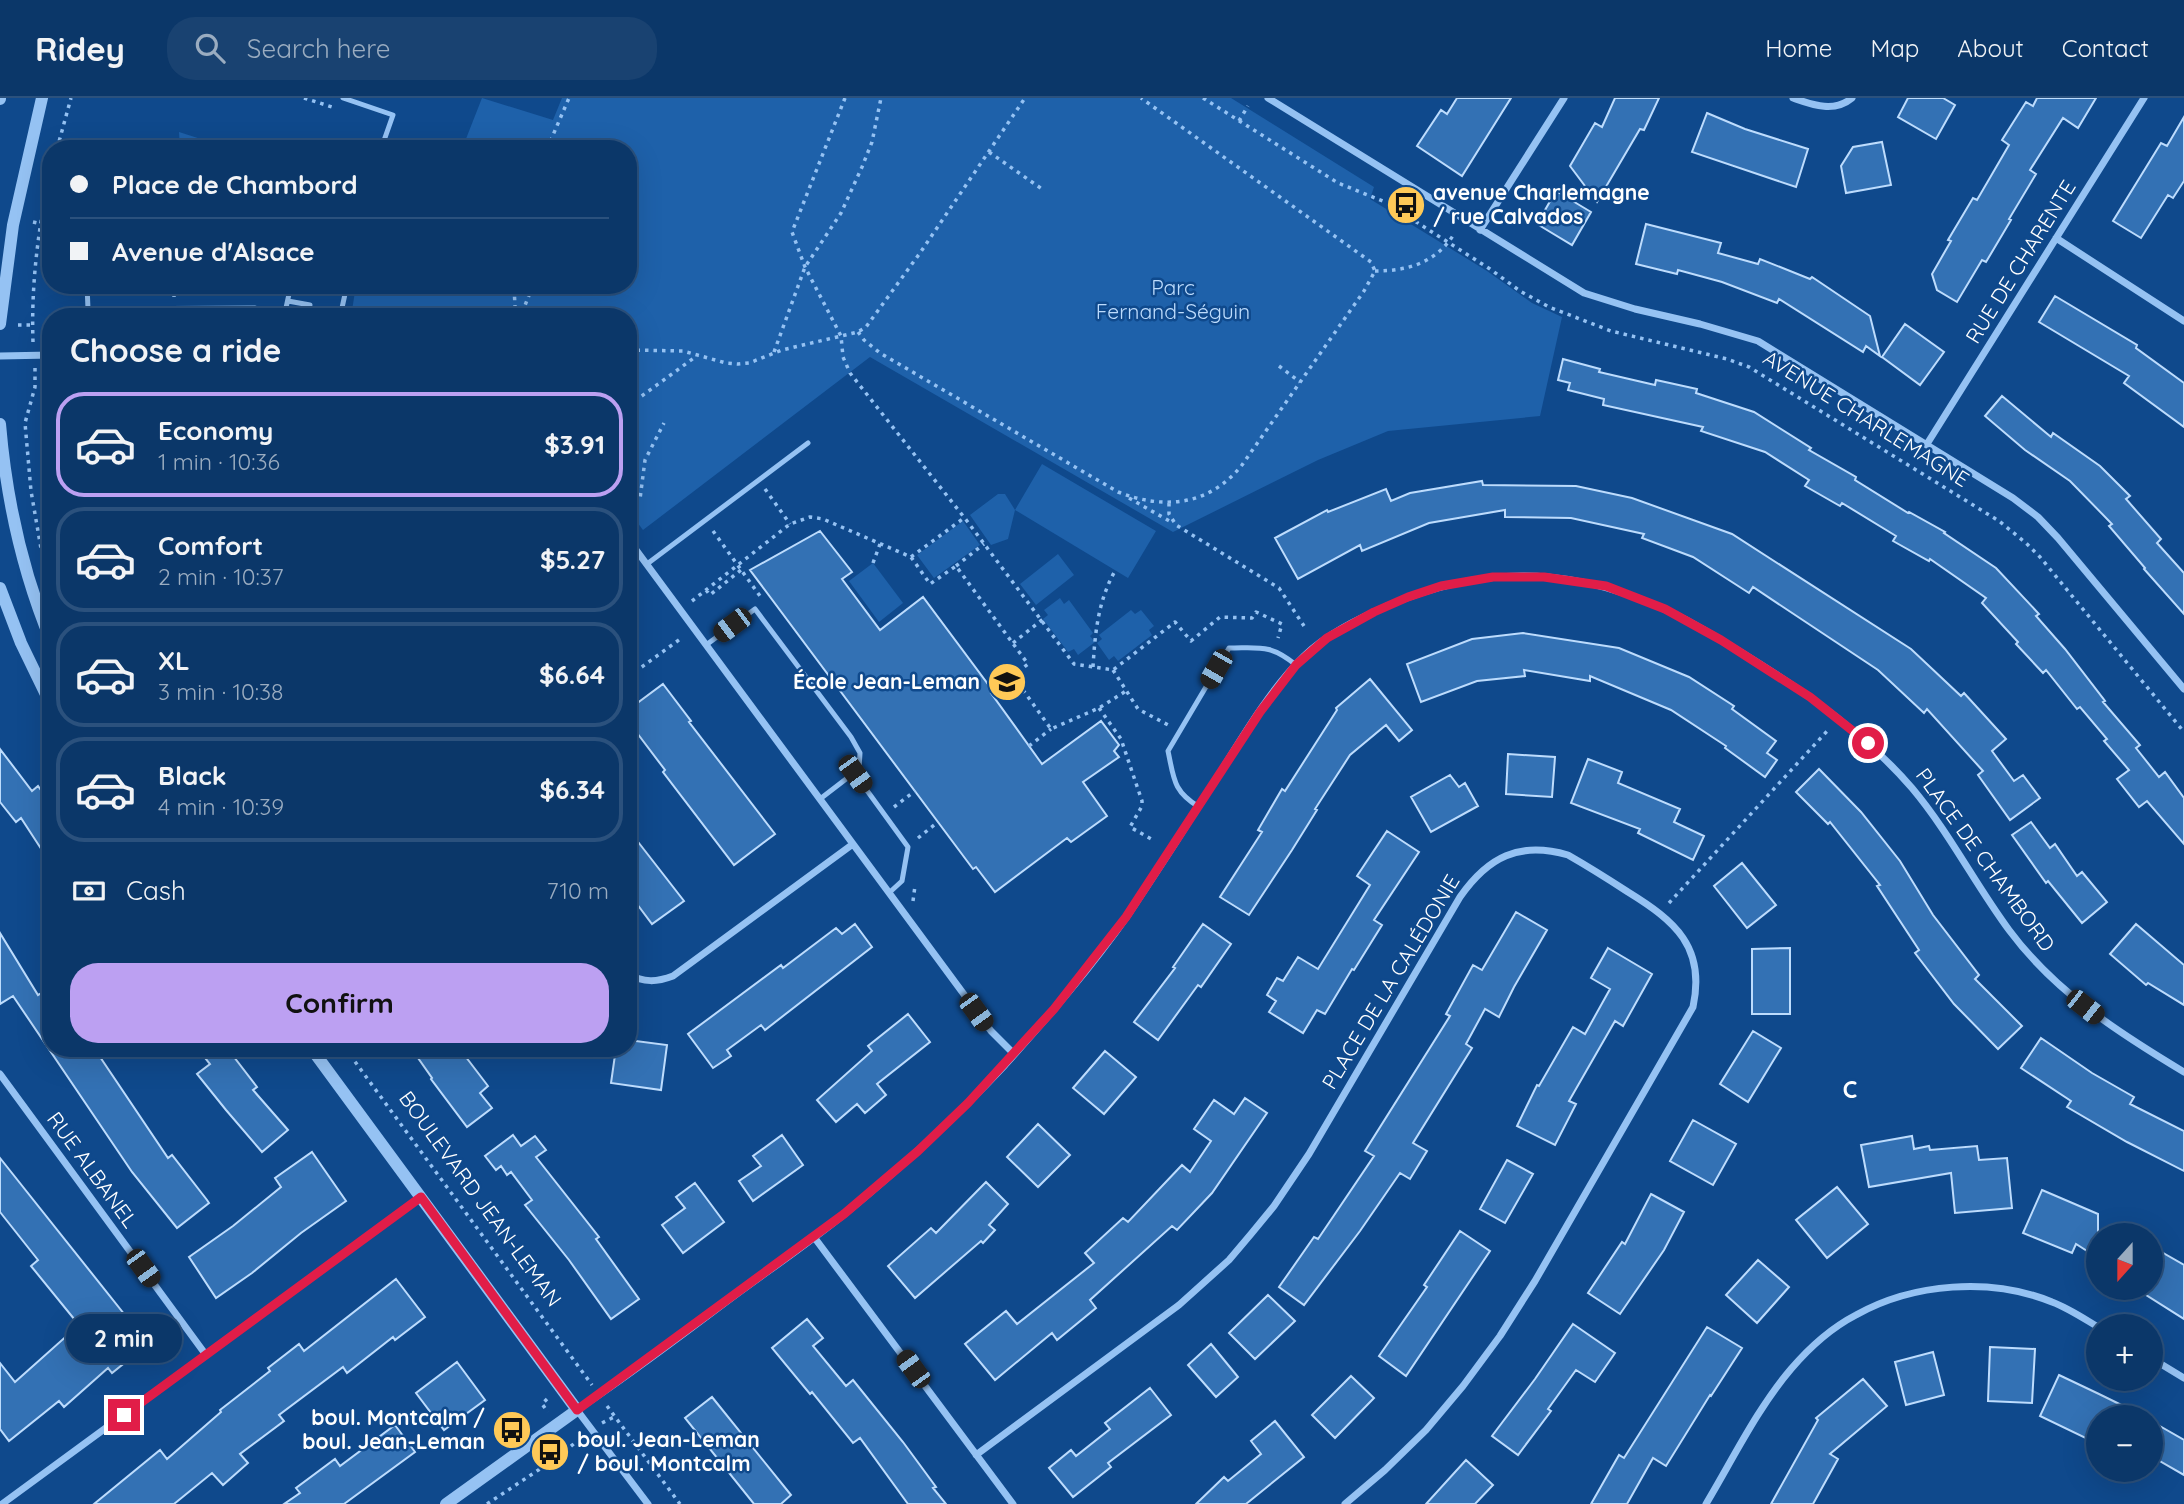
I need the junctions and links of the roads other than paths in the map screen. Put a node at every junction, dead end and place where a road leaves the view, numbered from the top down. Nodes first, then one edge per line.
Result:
1 (42, 98) edge
2 (344, 98) edge
3 (1268, 98) edge
4 (1564, 98) edge
5 (1793, 98) edge
6 (1853, 98) edge
7 (2144, 98) edge
8 (384, 140) edge
9 (1480, 230) junction
10 (2056, 238) junction
11 (289, 294) edge
12 (288, 301) junction
13 (310, 305) dead end
14 (286, 308) edge
15 (2184, 321) edge
16 (7, 325) edge
17 (42, 355) edge
18 (0, 356) edge
19 (0, 424) edge
20 (808, 443) dead end
21 (1927, 444) junction
22 (637, 551) edge
23 (647, 564) junction
24 (0, 588) edge
25 (42, 614) edge
26 (706, 645) junction
27 (1296, 665) junction
28 (42, 686) edge
29 (2184, 689) edge
30 (855, 774) junction
31 (820, 799) junction
32 (1199, 807) junction
33 (853, 844) junction
34 (890, 892) junction
35 (637, 978) edge
36 (1014, 1054) junction
37 (318, 1057) edge
38 (2184, 1072) edge
39 (0, 1074) edge
40 (421, 1197) junction
41 (814, 1237) junction
42 (2086, 1320) edge
43 (206, 1355) junction
44 (2163, 1365) edge
45 (2184, 1378) edge
46 (577, 1410) junction
47 (976, 1455) junction
48 (2, 1504) edge
49 (446, 1504) edge
50 (648, 1504) edge
51 (1013, 1504) edge
52 (1345, 1504) edge
53 (1706, 1504) edge

1 - 16 street
2 - 8 lane
3 - 9 street, AVENUE CHARLEMAGNE
4 - 9 street
5 - 6 street
7 - 10 street, RUE DE CHARENTE
9 - 21 street, AVENUE CHARLEMAGNE
10 - 15 street
10 - 21 street, RUE DE CHARENTE
11 - 12 lane
12 - 13 lane
12 - 14 lane
17 - 18 street
19 - 25 street
20 - 23 lane
21 - 29 street, AVENUE CHARLEMAGNE
22 - 23 street
23 - 26 street
24 - 28 street
26 - 30 lane
26 - 31 street
27 - 32 street, PLACE DE CHAMBORD
27 - 32 lane
27 - 38 street, PLACE DE CHAMBORD
30 - 31 lane
30 - 34 lane
31 - 33 street
32 - 36 street, PLACE DE CHAMBORD
33 - 34 street
33 - 35 street
34 - 36 street
36 - 41 street, PLACE DE CHAMBORD
37 - 40 street
39 - 43 street, RUE ALBANEL
40 - 43 street
40 - 46 street
41 - 46 street, PLACE DE CHAMBORD
41 - 47 street
42 - 53 street
43 - 48 street
44 - 45 street
46 - 49 street
46 - 50 street
47 - 51 street
47 - 52 street, PLACE DE LA CALÉDONIE

